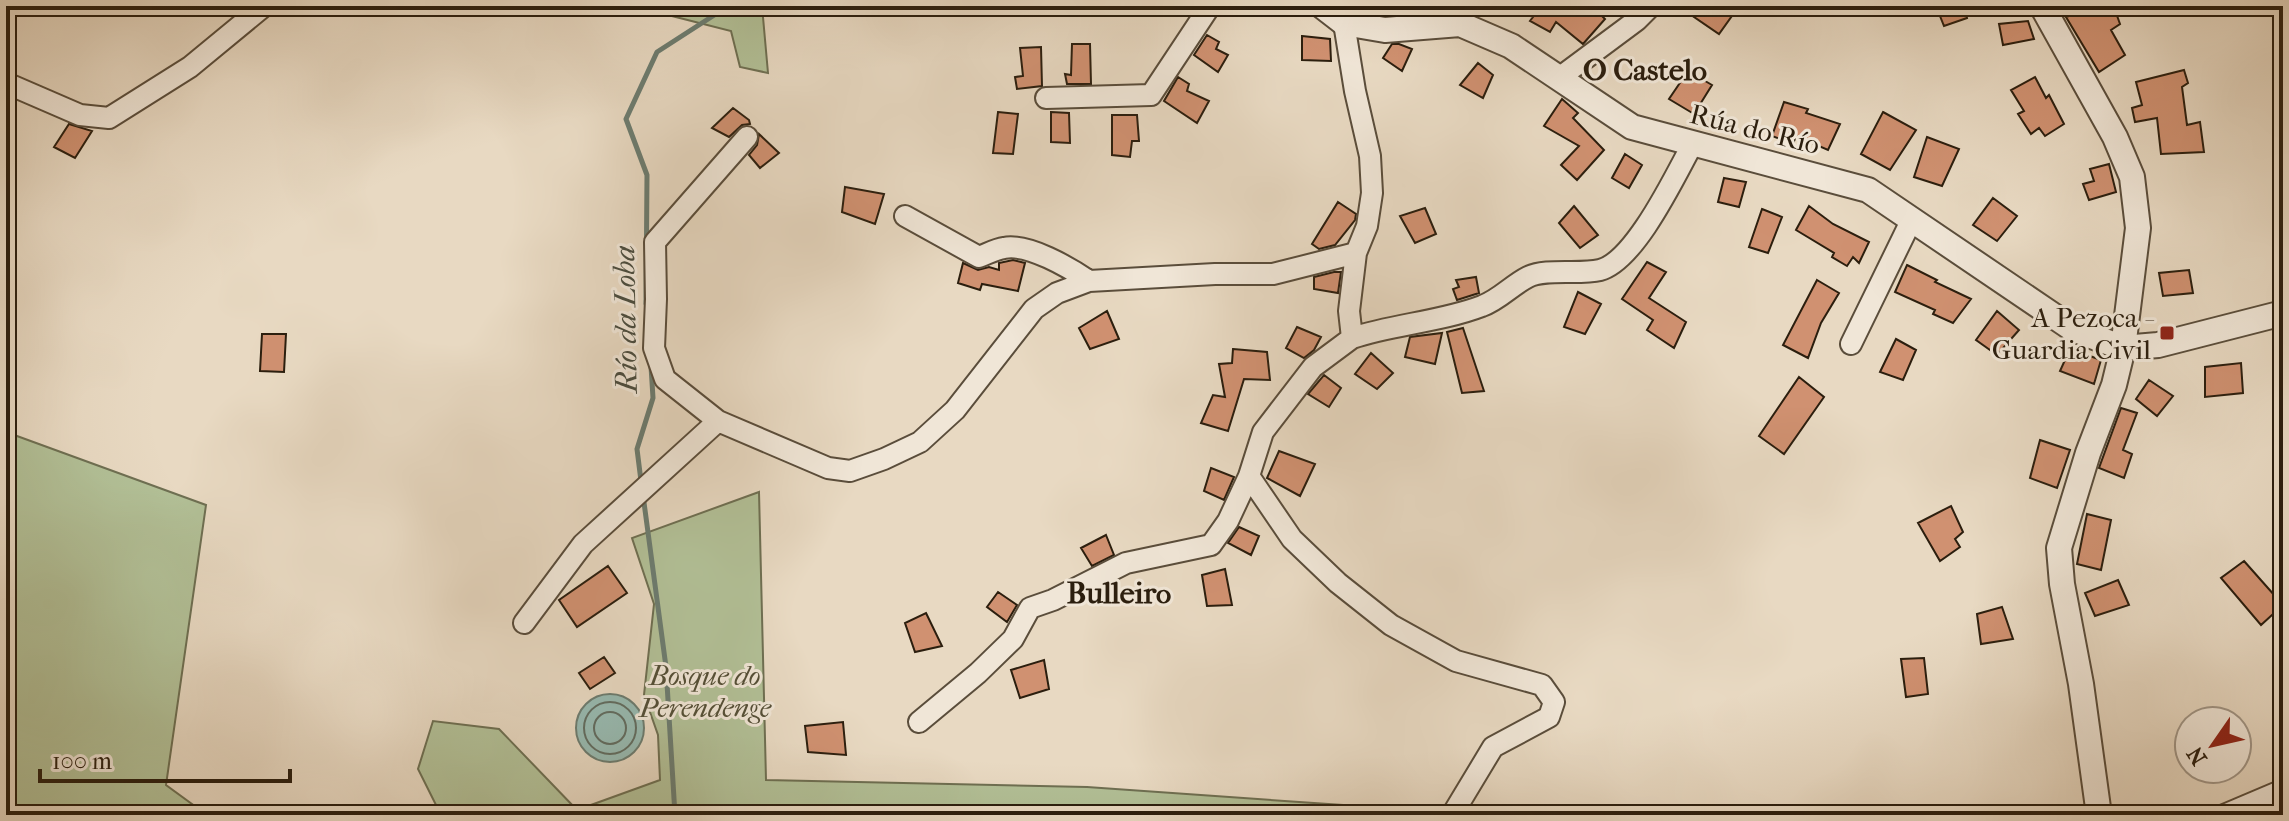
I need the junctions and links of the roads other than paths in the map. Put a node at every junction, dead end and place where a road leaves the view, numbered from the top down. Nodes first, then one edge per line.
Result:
1 (264, 6) edge
2 (1210, 6) edge
3 (1322, 6) edge
4 (1651, 6) edge
5 (2042, 6) edge
6 (1344, 23) junction
7 (1559, 78) junction
8 (6, 83) edge
9 (1046, 98) dead end
10 (747, 137) dead end
11 (1692, 145) junction
12 (905, 216) dead end
13 (1912, 219) junction
14 (1356, 253) junction
15 (1089, 281) junction
16 (2283, 313) edge
17 (1352, 338) junction
18 (1851, 344) dead end
19 (2123, 348) junction
20 (718, 421) junction
21 (1249, 476) junction
22 (524, 623) dead end
23 (919, 722) dead end
24 (2283, 790) edge
25 (1452, 815) edge
26 (2099, 815) edge
27 (2224, 815) edge

1 - 8 street
2 - 9 street
3 - 6 street, Rúa do Río
4 - 7 street
5 - 19 street
6 - 7 street, Rúa do Río
6 - 14 street
7 - 11 street, Rúa do Río
10 - 20 street
11 - 13 street, Rúa do Río
11 - 17 street
12 - 15 street
13 - 18 street
13 - 19 street, Rúa do Río
14 - 15 street
14 - 17 street
15 - 20 street
16 - 19 street
17 - 21 street
19 - 26 street
20 - 22 street
21 - 23 street
21 - 25 street
24 - 27 street

